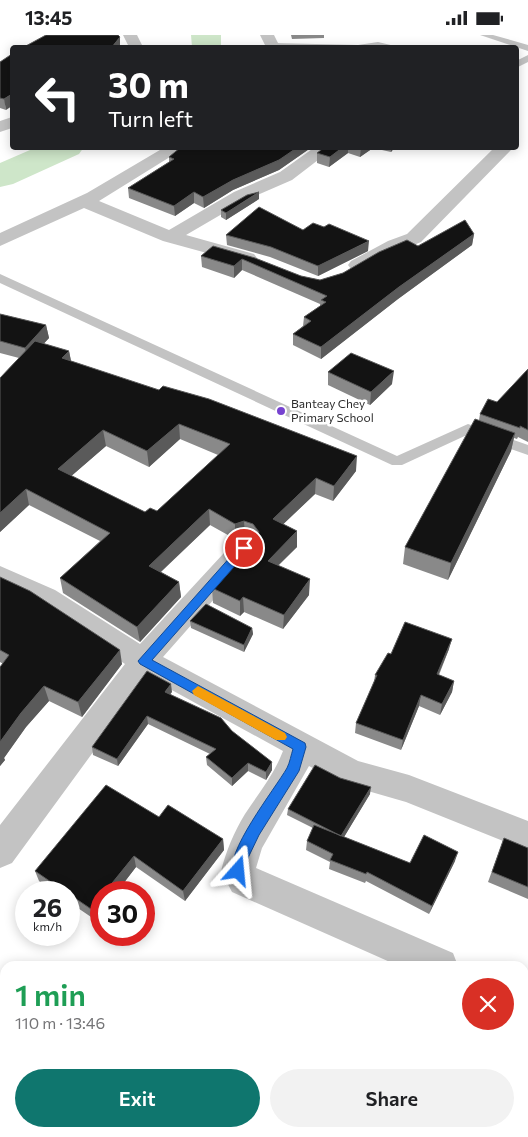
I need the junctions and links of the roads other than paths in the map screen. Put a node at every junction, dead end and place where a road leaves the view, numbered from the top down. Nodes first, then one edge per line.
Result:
1 (484, 35) edge
2 (271, 43) edge
3 (314, 45) edge
4 (518, 45) edge
5 (173, 150) edge
6 (323, 150) edge
7 (502, 150) dead end
8 (83, 201) junction
9 (170, 237) junction
10 (0, 240) edge
11 (263, 263) edge
12 (341, 275) edge
13 (0, 278) edge
14 (528, 450) edge
15 (244, 548) dead end
16 (0, 576) edge
17 (144, 661) junction
18 (300, 747) junction
19 (528, 836) edge
20 (0, 852) edge
21 (429, 961) edge

1 - 4 lane
2 - 3 lane
5 - 8 street
6 - 9 street
7 - 12 street
8 - 9 street
8 - 10 street
9 - 11 street
13 - 14 lane
15 - 17 street
16 - 17 street
17 - 18 street
17 - 20 street
18 - 19 street
18 - 21 street

